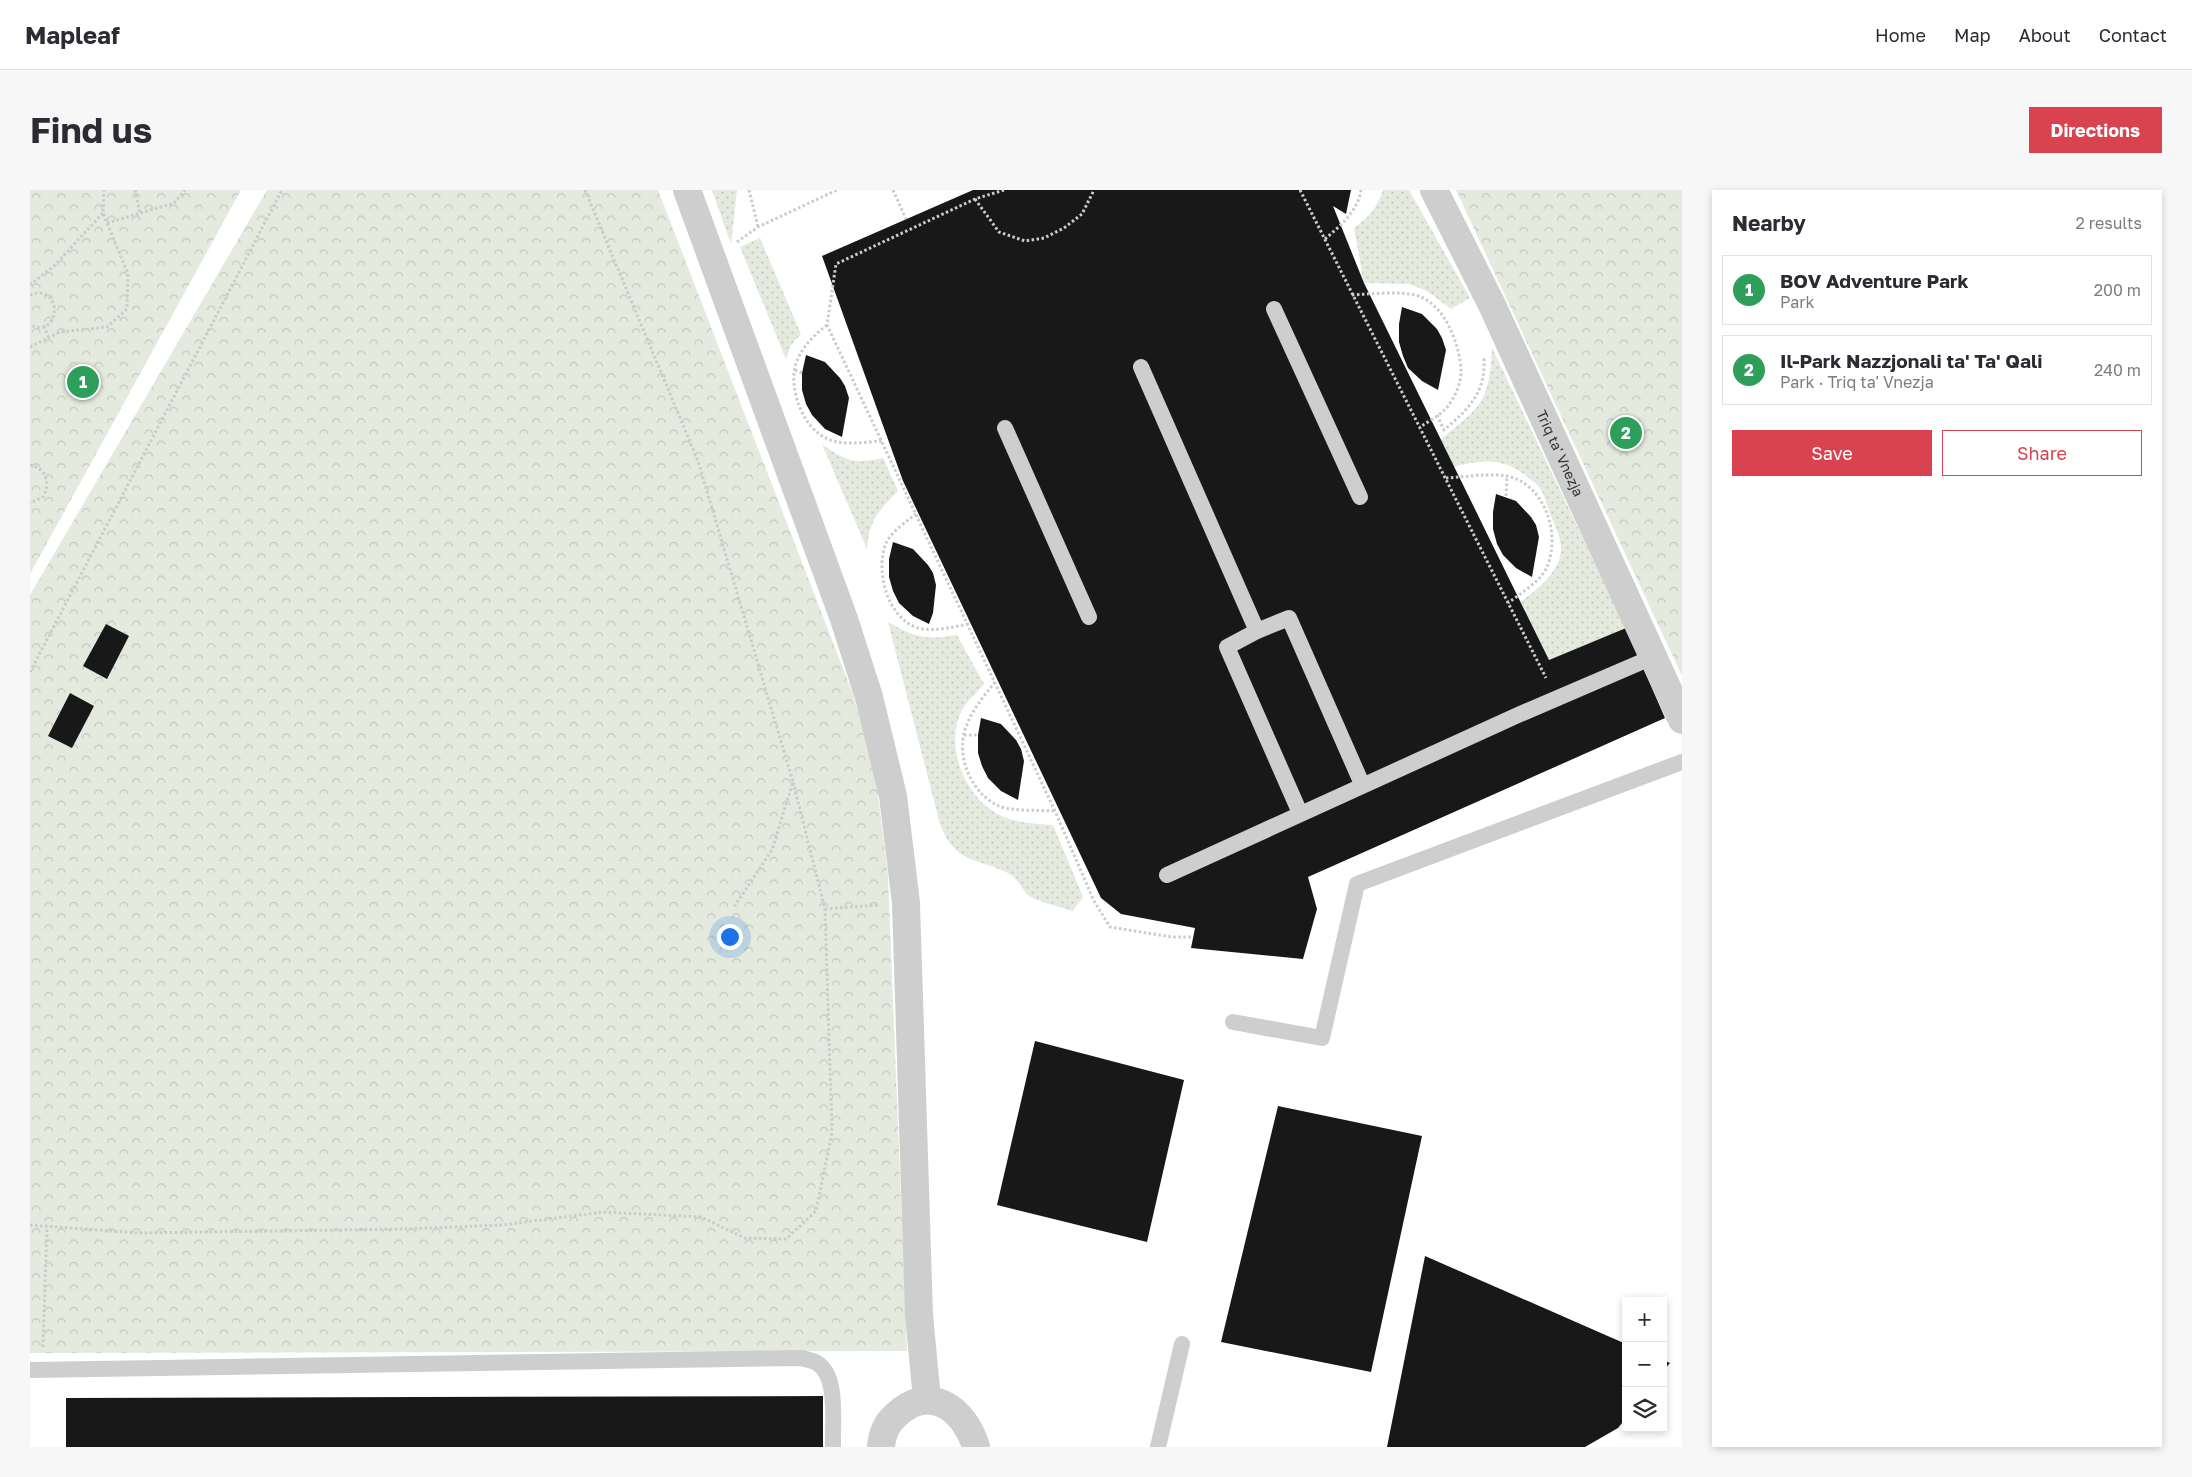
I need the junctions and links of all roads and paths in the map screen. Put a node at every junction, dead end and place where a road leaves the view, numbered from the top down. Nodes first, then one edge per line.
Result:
1 (104, 190) edge
2 (135, 190) edge
3 (185, 190) edge
4 (282, 190) edge
5 (585, 190) edge
6 (687, 190) edge
7 (749, 190) edge
8 (838, 190) edge
9 (893, 190) edge
10 (1004, 190) edge
11 (1094, 190) edge
12 (1300, 190) edge
13 (1361, 190) edge
14 (1434, 190) edge
15 (975, 199) junction
16 (103, 213) junction
17 (140, 213) junction
18 (906, 219) dead end
19 (107, 223) junction
20 (758, 227) junction
21 (1325, 240) junction
22 (712, 261) junction
23 (30, 285) edge
24 (30, 295) edge
25 (1352, 295) junction
26 (1274, 309) dead end
27 (827, 325) junction
28 (30, 326) edge
29 (44, 326) junction
30 (50, 338) junction
31 (30, 347) edge
32 (1484, 356) dead end
33 (1141, 368) dead end
34 (795, 370) junction
35 (802, 372) dead end
36 (1436, 416) junction
37 (1420, 427) junction
38 (1006, 428) dead end
39 (882, 441) junction
40 (30, 465) edge
41 (1507, 476) junction
42 (1445, 478) junction
43 (1506, 496) dead end
44 (1360, 497) dead end
45 (30, 503) edge
46 (916, 514) junction
47 (1508, 604) junction
48 (1089, 616) dead end
49 (968, 624) junction
50 (1257, 631) junction
51 (1653, 657) junction
52 (30, 672) edge
53 (995, 681) junction
54 (1556, 698) junction
55 (1682, 720) edge
56 (964, 735) junction
57 (978, 735) dead end
58 (1682, 762) edge
59 (793, 782) junction
60 (1362, 784) junction
61 (1056, 811) junction
62 (1300, 813) junction
63 (1167, 874) dead end
64 (906, 903) junction
65 (734, 907) dead end
66 (826, 909) junction
67 (1193, 937) dead end
68 (1233, 1022) dead end
69 (30, 1224) edge
70 (47, 1226) junction
71 (1182, 1344) dead end
72 (36, 1370) edge
73 (927, 1399) junction
74 (833, 1447) edge
75 (882, 1447) edge
76 (976, 1447) edge
77 (1158, 1447) edge

1 - 16 path
2 - 17 path
3 - 17 path
4 - 52 path
5 - 59 path
6 - 22 street
7 - 20 path
8 - 20 path
9 - 18 path
10 - 15 path
11 - 15 path
12 - 21 path
13 - 21 path
14 - 51 street, Triq ta' Vnezja
15 - 27 path
16 - 19 path
16 - 23 path
17 - 19 path
19 - 30 path
20 - 22 path
21 - 25 path
22 - 64 street
24 - 29 path
25 - 36 path
25 - 37 path
26 - 44 lane
27 - 34 path
27 - 39 path
28 - 29 path
29 - 30 path
30 - 31 path
32 - 36 path
33 - 50 lane
34 - 35 path
34 - 39 path
36 - 37 path
37 - 42 path
38 - 48 lane
39 - 46 path
40 - 45 path
41 - 42 path
41 - 43 path
41 - 47 path
42 - 47 path
46 - 49 path
46 - 49 path
47 - 54 path
49 - 53 path
50 - 60 lane
50 - 62 lane
51 - 54 lane
51 - 55 street, Triq ta' Vnezja
53 - 56 path
53 - 61 path
54 - 60 lane
56 - 57 path
56 - 61 path
58 - 68 lane
59 - 65 path
59 - 66 path
60 - 62 lane
61 - 67 path
62 - 63 lane
64 - 66 path
64 - 73 street
66 - 70 path
69 - 70 path
70 - 72 path
71 - 77 lane
72 - 74 lane
73 - 75 street
73 - 76 street

